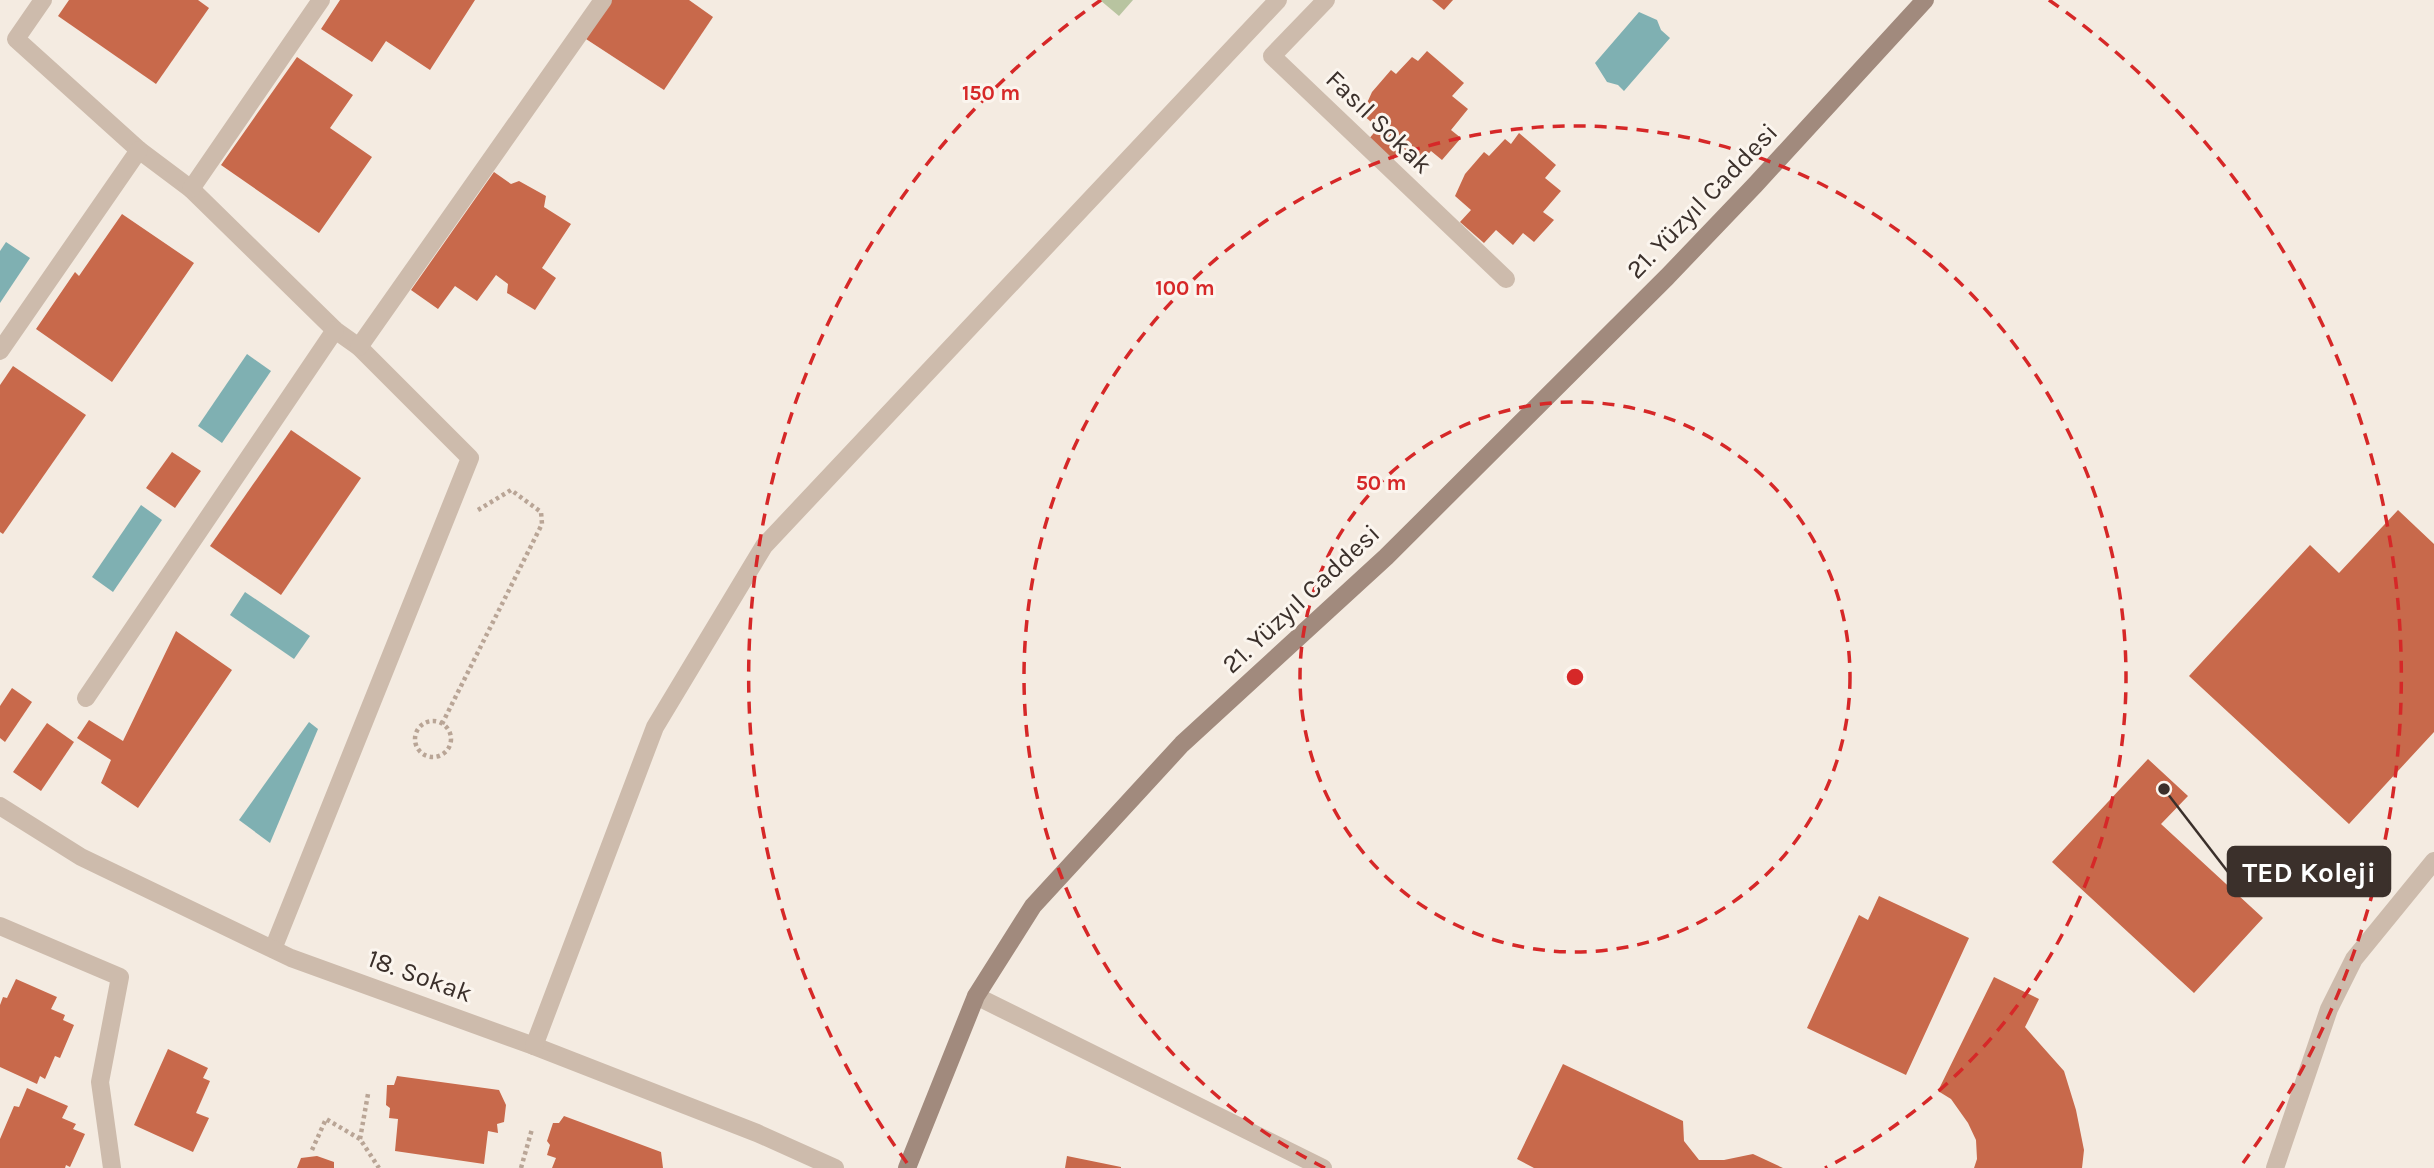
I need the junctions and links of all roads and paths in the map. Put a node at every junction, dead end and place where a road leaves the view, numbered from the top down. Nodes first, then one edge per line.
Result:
1 (43, 0) edge
2 (321, 0) edge
3 (603, 0) edge
4 (1278, 0) edge
5 (1326, 0) edge
6 (1925, 0) edge
7 (139, 149) junction
8 (191, 189) junction
9 (1506, 279) dead end
10 (335, 330) junction
11 (359, 347) junction
12 (0, 351) edge
13 (439, 535) junction
14 (86, 698) dead end
15 (442, 723) junction
16 (0, 806) edge
17 (2434, 861) edge
18 (0, 926) edge
19 (273, 949) junction
20 (976, 996) junction
21 (534, 1046) junction
22 (368, 1094) dead end
23 (532, 1129) dead end
24 (360, 1139) junction
25 (312, 1150) dead end
26 (112, 1168) edge
27 (379, 1168) edge
28 (521, 1168) edge
29 (835, 1168) edge
30 (907, 1168) edge
31 (1323, 1168) edge
32 (2275, 1168) edge

1 - 7 street
2 - 8 street
3 - 11 street
4 - 21 street
5 - 9 street, Fasıl Sokak
6 - 20 street, 21. Yüzyıl Caddesi
7 - 8 street
7 - 12 street
8 - 10 street
10 - 11 street
10 - 14 street
11 - 13 street
13 - 15 path
13 - 19 street
15 - 15 path
16 - 19 street, 18. Sokak
17 - 32 street
18 - 26 street
19 - 21 street, 18. Sokak
20 - 30 street, 21. Yüzyıl Caddesi
20 - 31 street
21 - 29 street, 18. Sokak
22 - 24 path
23 - 28 path
24 - 25 path
24 - 27 path

